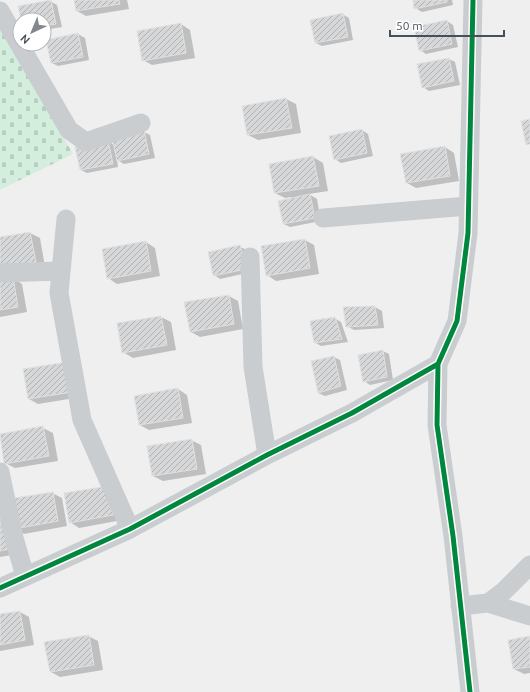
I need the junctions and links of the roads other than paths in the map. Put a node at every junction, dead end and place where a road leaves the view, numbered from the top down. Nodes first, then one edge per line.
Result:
1 (473, 0) edge
2 (0, 11) edge
3 (141, 123) dead end
4 (468, 206) junction
5 (324, 218) dead end
6 (66, 219) dead end
7 (250, 257) dead end
8 (60, 271) junction
9 (0, 273) edge
10 (438, 364) junction
11 (266, 455) junction
12 (0, 472) edge
13 (130, 529) junction
14 (530, 565) edge
15 (25, 576) junction
16 (0, 588) edge
17 (488, 603) junction
18 (460, 606) junction
19 (530, 616) edge
20 (470, 692) edge

1 - 4 street
2 - 3 street
4 - 5 street
4 - 10 street
6 - 8 street
7 - 11 street
8 - 9 street
8 - 13 street
10 - 11 street
10 - 18 street
11 - 13 street
12 - 15 street
13 - 15 street
14 - 17 street
15 - 16 street
17 - 18 street
17 - 19 street
18 - 20 street

